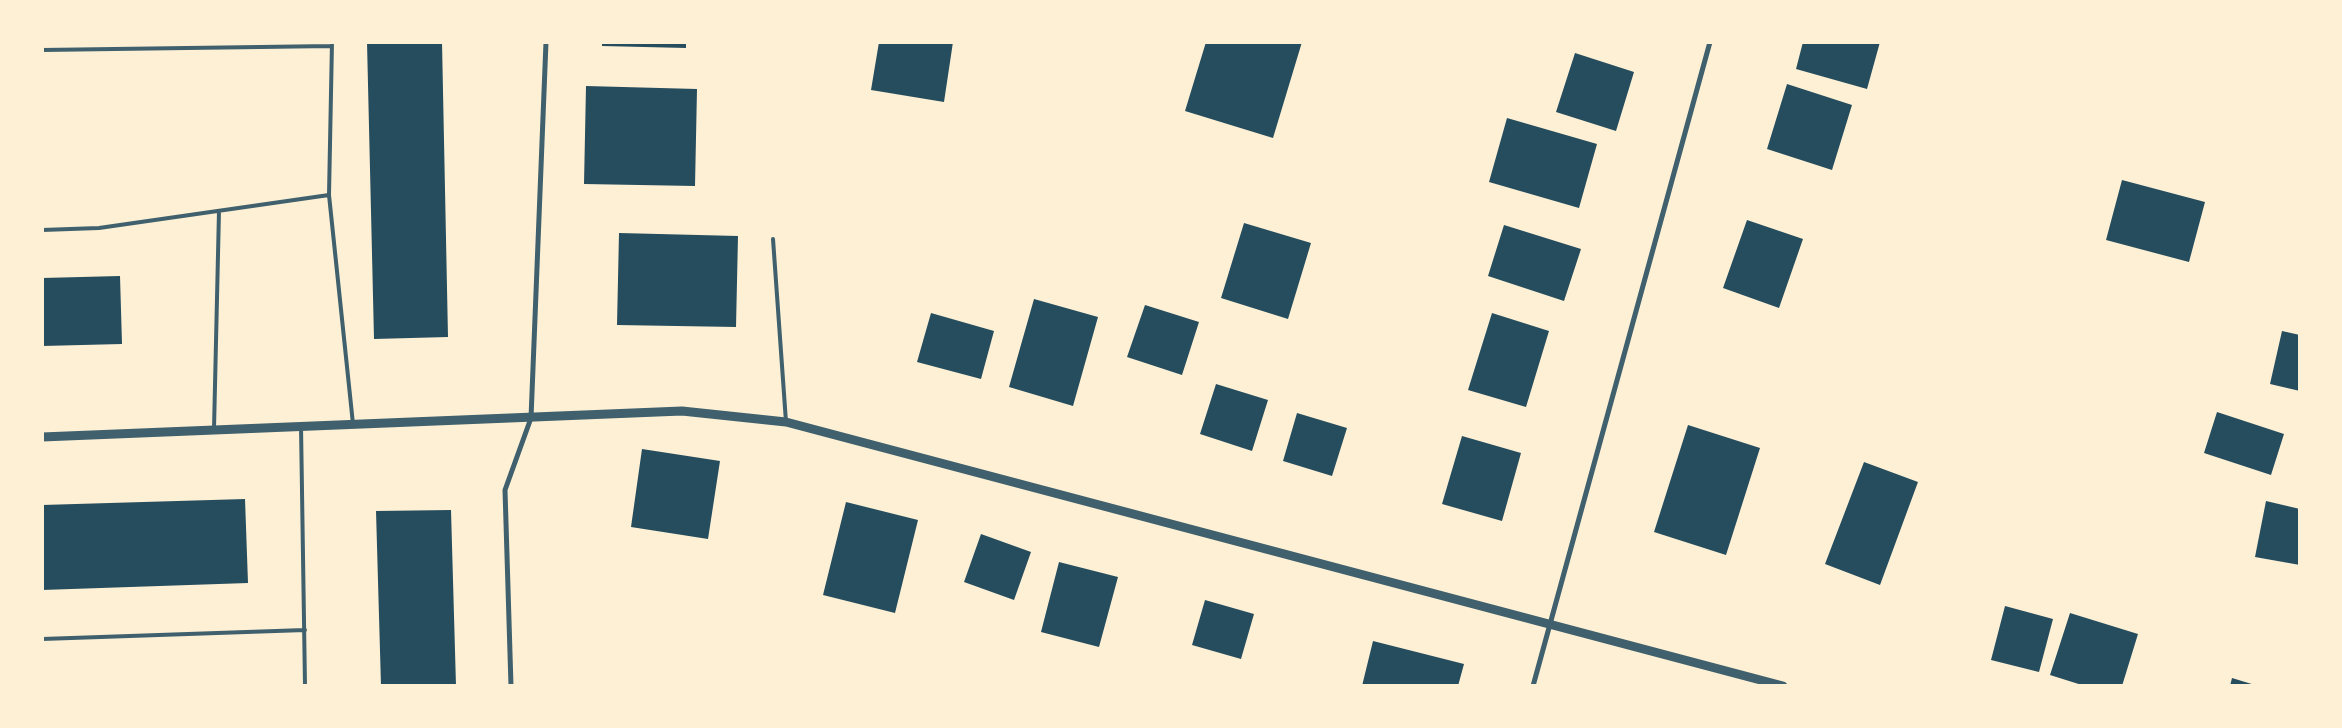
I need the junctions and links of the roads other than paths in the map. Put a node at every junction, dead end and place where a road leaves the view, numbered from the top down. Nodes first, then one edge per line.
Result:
1 (546, 42) edge
2 (1710, 42) edge
3 (332, 44) edge
4 (42, 50) edge
5 (329, 195) junction
6 (219, 211) junction
7 (42, 230) edge
8 (773, 238) dead end
9 (531, 418) junction
10 (786, 422) junction
11 (353, 424) junction
12 (301, 426) junction
13 (214, 430) junction
14 (42, 437) edge
15 (1550, 625) junction
16 (305, 630) junction
17 (42, 639) edge
18 (306, 686) edge
19 (511, 686) edge
20 (1533, 686) edge
21 (1783, 686) edge

1 - 9 street
2 - 15 street
3 - 4 lane
3 - 5 lane
5 - 6 lane
5 - 11 lane
6 - 7 lane
6 - 13 lane
8 - 10 lane
9 - 10 street
9 - 11 street
9 - 19 street
10 - 15 street
11 - 12 street
12 - 13 street
12 - 16 lane
13 - 14 street
15 - 20 street
15 - 21 street
16 - 17 lane
16 - 18 lane

